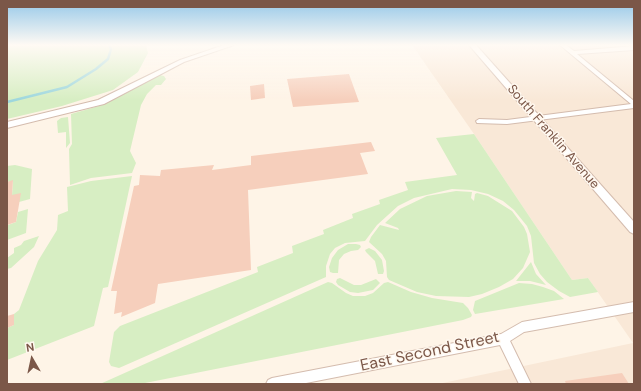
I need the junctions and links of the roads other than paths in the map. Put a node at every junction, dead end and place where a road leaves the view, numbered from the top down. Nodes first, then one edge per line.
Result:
1 (178, 63) edge
2 (488, 63) edge
3 (585, 63) edge
4 (634, 105) edge
5 (536, 118) junction
6 (479, 121) dead end
7 (7, 125) edge
8 (634, 229) edge
9 (634, 307) edge
10 (502, 339) junction
11 (272, 384) edge
12 (525, 384) edge

1 - 7 street
2 - 5 street, South Franklin Avenue
3 - 4 street
4 - 5 street
5 - 6 street
5 - 8 street, South Franklin Avenue
9 - 10 street, East Second Street
10 - 11 street, East Second Street
10 - 12 street

